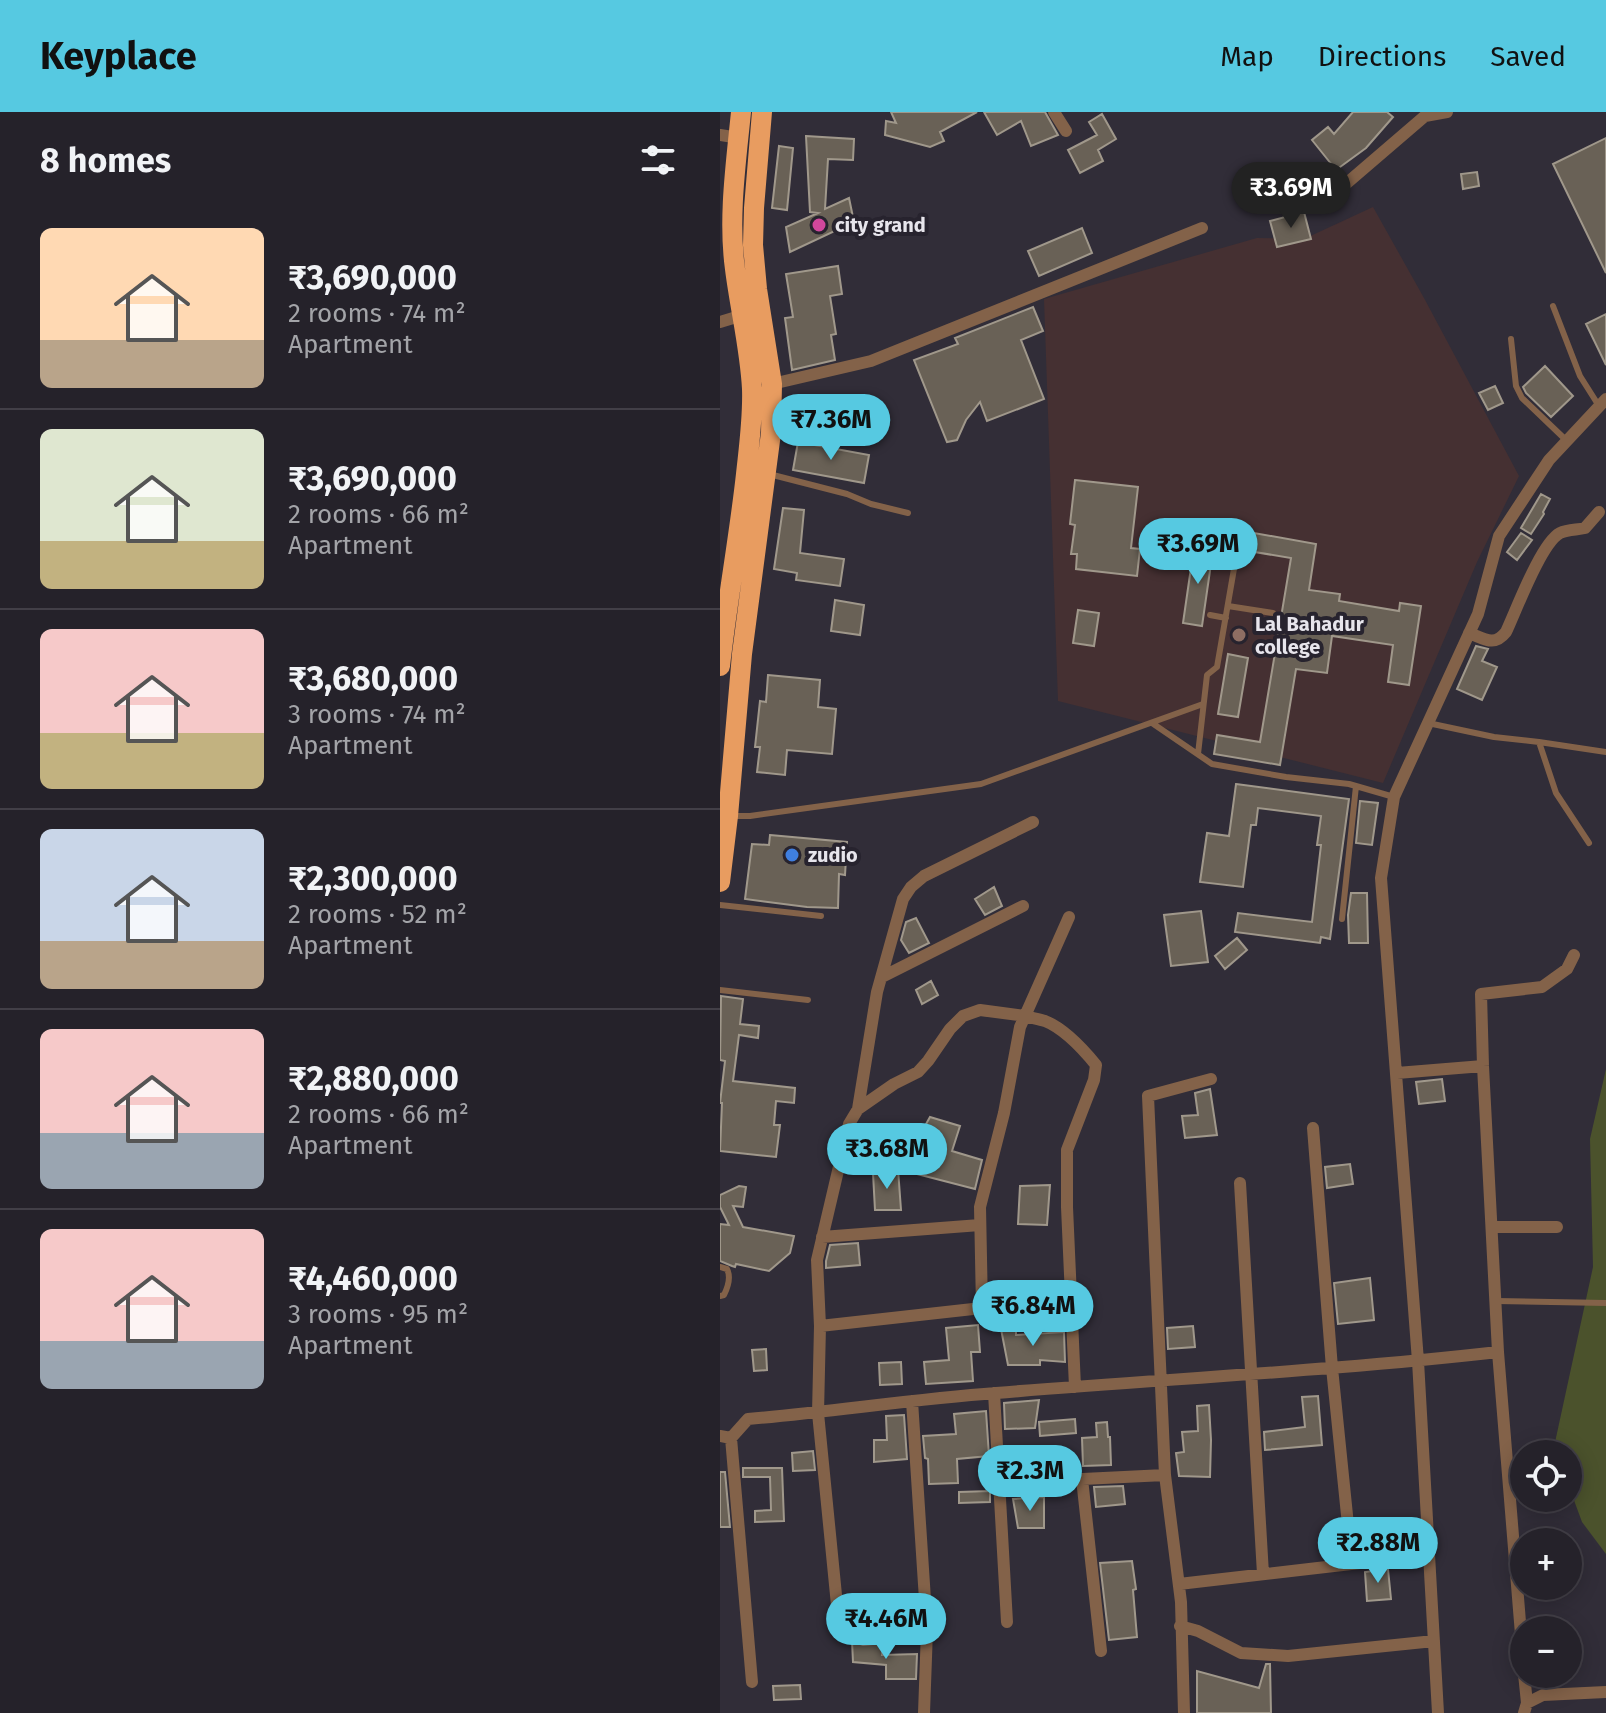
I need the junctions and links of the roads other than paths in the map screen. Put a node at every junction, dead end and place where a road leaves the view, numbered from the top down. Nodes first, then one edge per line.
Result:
1 (741, 112) edge
2 (762, 112) edge
3 (1054, 112) edge
4 (1446, 112) edge
5 (1066, 131) dead end
6 (729, 136) edge
7 (1326, 201) dead end
8 (726, 224) edge
9 (1202, 228) dead end
10 (1553, 306) dead end
11 (743, 315) junction
12 (720, 322) edge
13 (1511, 339) dead end
14 (772, 384) junction
15 (1603, 403) edge
16 (1567, 441) junction
17 (767, 473) junction
18 (1599, 512) dead end
19 (908, 513) dead end
20 (1235, 563) dead end
21 (724, 598) edge
22 (749, 602) junction
23 (1228, 606) junction
24 (1273, 613) dead end
25 (1210, 615) dead end
26 (1226, 618) junction
27 (1469, 633) junction
28 (720, 666) edge
29 (1203, 704) junction
30 (1152, 723) junction
31 (1428, 723) junction
32 (1539, 742) junction
33 (1606, 752) edge
34 (1198, 754) junction
35 (1356, 786) junction
36 (1394, 797) junction
37 (728, 816) junction
38 (1033, 822) dead end
39 (1589, 843) dead end
40 (720, 882) edge
41 (720, 905) edge
42 (1023, 906) dead end
43 (821, 916) dead end
44 (1069, 917) dead end
45 (1342, 919) dead end
46 (1574, 955) dead end
47 (882, 977) junction
48 (720, 990) edge
49 (808, 1000) dead end
50 (1025, 1016) junction
51 (1483, 1066) junction
52 (1397, 1073) junction
53 (1211, 1079) dead end
54 (858, 1109) junction
55 (1313, 1128) dead end
56 (1240, 1183) dead end
57 (980, 1225) junction
58 (1493, 1227) junction
59 (1557, 1227) dead end
60 (822, 1237) junction
61 (720, 1267) edge
62 (720, 1296) edge
63 (1496, 1301) junction
64 (1606, 1303) edge
65 (820, 1326) junction
66 (1498, 1352) junction
67 (1418, 1361) junction
68 (1332, 1368) junction
69 (1250, 1374) junction
70 (1161, 1381) junction
71 (1075, 1387) junction
72 (994, 1393) junction
73 (912, 1401) junction
74 (818, 1413) junction
75 (725, 1437) edge
76 (1165, 1475) junction
77 (1082, 1479) junction
78 (999, 1483) junction
79 (1429, 1555) junction
80 (1352, 1564) junction
81 (1263, 1574) junction
82 (1179, 1584) junction
83 (1519, 1616) edge
84 (1007, 1622) dead end
85 (1180, 1626) junction
86 (927, 1630) junction
87 (1434, 1641) junction
88 (1101, 1651) dead end
89 (752, 1682) dead end
90 (1525, 1688) edge
91 (1606, 1692) edge
92 (1526, 1708) edge
93 (924, 1713) edge
94 (1184, 1713) edge
95 (1438, 1713) edge

1 - 6 highway
2 - 14 highway
3 - 5 street
4 - 7 street
6 - 8 highway
8 - 11 highway
9 - 14 street
10 - 15 lane
11 - 12 street
11 - 21 highway
13 - 16 lane
14 - 17 highway
15 - 16 street
16 - 27 street
17 - 19 lane
17 - 22 highway
18 - 27 street
20 - 23 lane
21 - 22 street
21 - 28 highway
22 - 37 highway
23 - 24 lane
23 - 26 lane
25 - 26 lane
26 - 29 lane
27 - 31 street
29 - 30 lane
29 - 34 lane
30 - 34 lane
30 - 37 lane
31 - 32 lane
31 - 36 street
32 - 33 lane
32 - 39 lane
34 - 35 lane
35 - 36 lane
35 - 45 lane
36 - 52 street
37 - 40 highway
38 - 47 street
41 - 43 lane
42 - 47 street
44 - 50 street
46 - 51 street
47 - 54 street
48 - 49 lane
50 - 54 street
50 - 57 street
50 - 71 street
51 - 52 street
51 - 58 street
52 - 67 street
53 - 70 street
54 - 60 street
55 - 68 street
56 - 69 street
57 - 60 street
57 - 65 street
58 - 59 street
58 - 63 street
60 - 65 street
61 - 62 lane
63 - 64 lane
63 - 66 street
65 - 74 street
66 - 67 street
66 - 83 street
67 - 68 street
67 - 79 street
68 - 69 street
68 - 80 street
69 - 70 street
69 - 81 street
70 - 71 street
70 - 76 street
71 - 72 street
72 - 73 street
72 - 78 street
73 - 74 street
73 - 86 street
74 - 75 street
74 - 86 street
75 - 89 street
76 - 77 street
76 - 82 street
77 - 78 street
77 - 88 street
78 - 84 street
79 - 80 street
79 - 87 street
80 - 81 street
81 - 82 street
82 - 85 street
85 - 87 street
85 - 94 street
86 - 93 street
87 - 95 street
90 - 92 street
91 - 92 street

